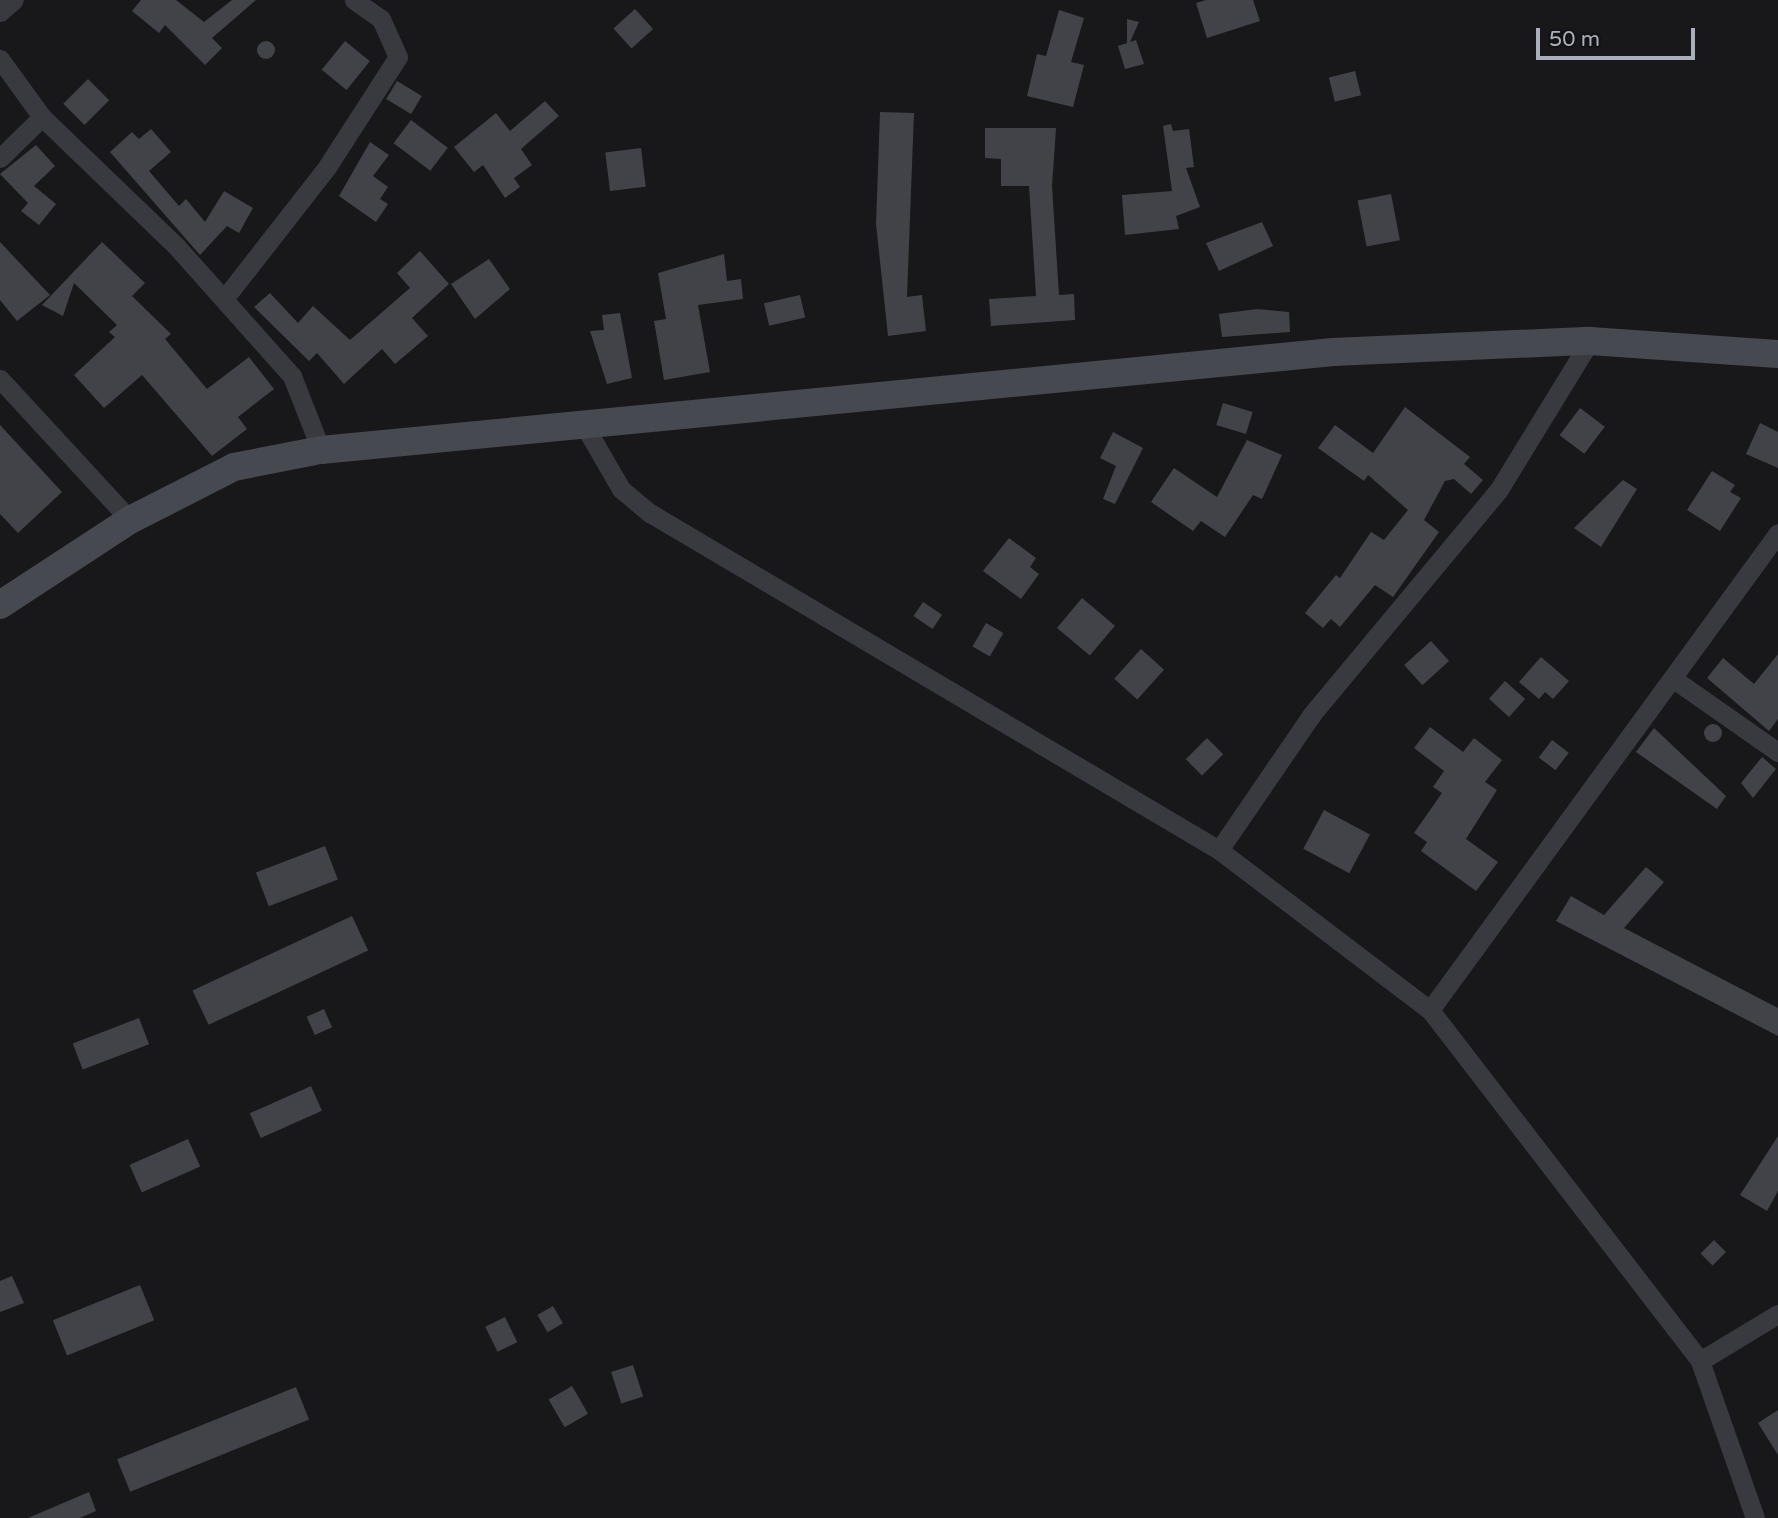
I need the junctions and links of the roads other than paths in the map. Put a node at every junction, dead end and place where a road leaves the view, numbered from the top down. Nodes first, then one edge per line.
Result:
1 (14, 0) edge
2 (354, 0) edge
3 (0, 12) edge
4 (0, 59) edge
5 (42, 117) junction
6 (0, 158) edge
7 (224, 299) junction
8 (1590, 341) junction
9 (1778, 354) edge
10 (0, 379) edge
11 (584, 425) junction
12 (321, 450) junction
13 (130, 520) junction
14 (1778, 533) edge
15 (0, 605) edge
16 (1675, 680) junction
17 (1778, 751) edge
18 (1219, 850) junction
19 (1430, 1010) junction
20 (1778, 1314) edge
21 (1700, 1361) junction
22 (1755, 1518) edge

1 - 3 street
2 - 7 street
4 - 5 street
5 - 6 street
5 - 7 street
7 - 12 street
8 - 9 main road
8 - 11 main road
8 - 18 street
10 - 13 street
11 - 12 main road
11 - 18 street
12 - 13 main road
13 - 15 main road
14 - 16 street
16 - 17 street
16 - 19 street
18 - 19 street
19 - 21 street
20 - 21 street
21 - 22 street

